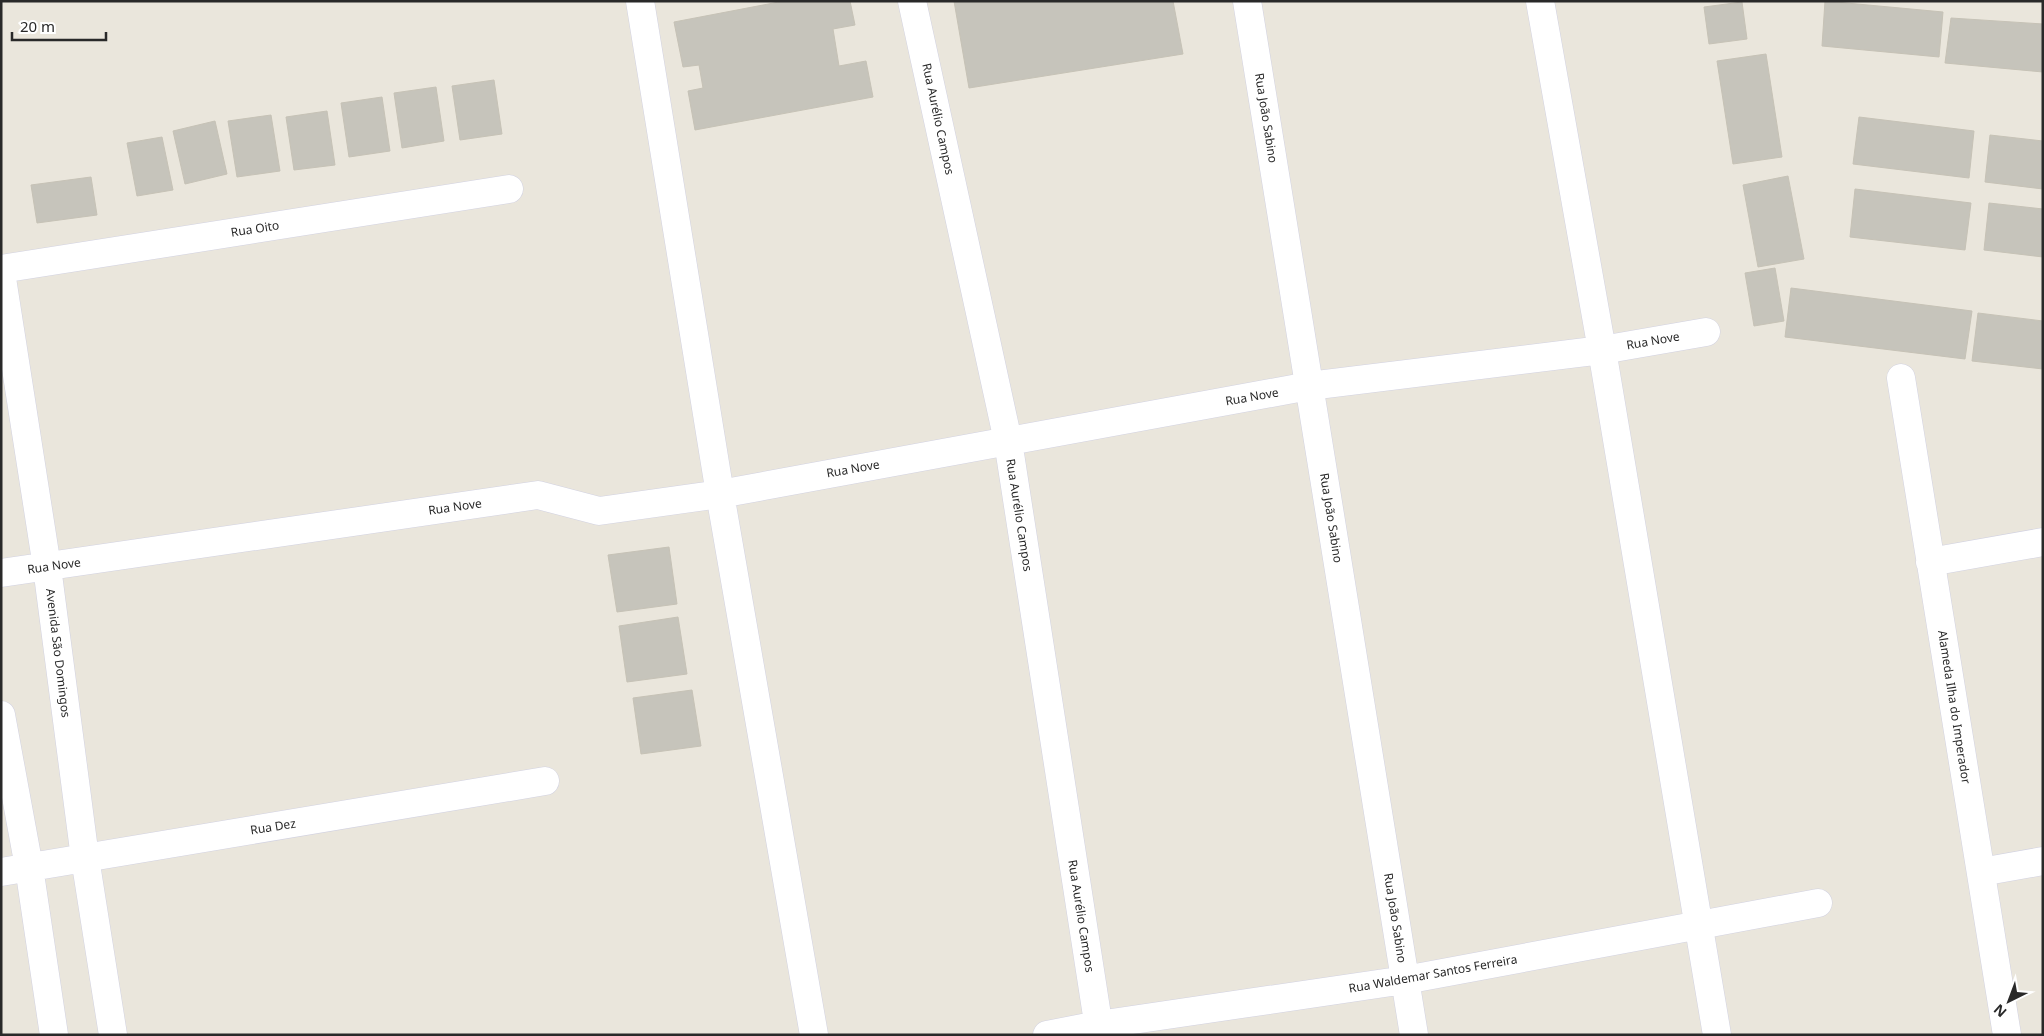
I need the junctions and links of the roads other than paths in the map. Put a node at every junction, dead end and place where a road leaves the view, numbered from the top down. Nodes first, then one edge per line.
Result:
1 (640, 1) edge
2 (912, 1) edge
3 (1247, 1) edge
4 (1540, 1) edge
5 (509, 189) dead end
6 (1, 271) edge
7 (1706, 332) dead end
8 (1602, 350) junction
9 (1900, 378) dead end
10 (1309, 386) junction
11 (1008, 441) junction
12 (720, 494) junction
13 (2043, 542) edge
14 (1930, 562) junction
15 (47, 567) junction
16 (1, 573) edge
17 (1, 715) edge
18 (545, 781) dead end
19 (85, 858) junction
20 (2043, 861) edge
21 (29, 867) junction
22 (1, 872) edge
23 (1981, 872) junction
24 (1818, 903) dead end
25 (1699, 926) junction
26 (1405, 980) junction
27 (1099, 1030) edge
28 (54, 1035) edge
29 (113, 1035) edge
30 (814, 1035) edge
31 (1047, 1035) edge
32 (1414, 1035) edge
33 (1717, 1035) edge
34 (2007, 1035) edge

1 - 12 street
2 - 11 street, Rua Aurélio Campos
3 - 10 street, Rua João Sabino
4 - 8 street
5 - 6 street, Rua Oito
6 - 15 street, Avenida São Domingos
7 - 8 street, Rua Nove
8 - 10 street, Rua Nove
8 - 25 street
9 - 14 street, Alameda Ilha do Imperador
10 - 11 street, Rua Nove
10 - 26 street, Rua João Sabino
11 - 12 street, Rua Nove
11 - 27 street, Rua Aurélio Campos
12 - 15 street, Rua Nove
12 - 30 street
13 - 14 street
14 - 23 street, Alameda Ilha do Imperador
15 - 16 street, Rua Nove
15 - 19 street, Avenida São Domingos
17 - 21 street
18 - 19 street, Rua Dez
19 - 21 street, Rua Dez
19 - 29 street, Avenida São Domingos
20 - 23 street
21 - 22 street, Rua Dez
21 - 28 street
23 - 34 street, Alameda Ilha do Imperador
24 - 25 street, Rua Waldemar Santos Ferreira
25 - 26 street, Rua Waldemar Santos Ferreira
25 - 33 street
26 - 27 street, Rua Waldemar Santos Ferreira
26 - 32 street, Rua João Sabino
27 - 31 street, Rua Waldemar Santos Ferreira

